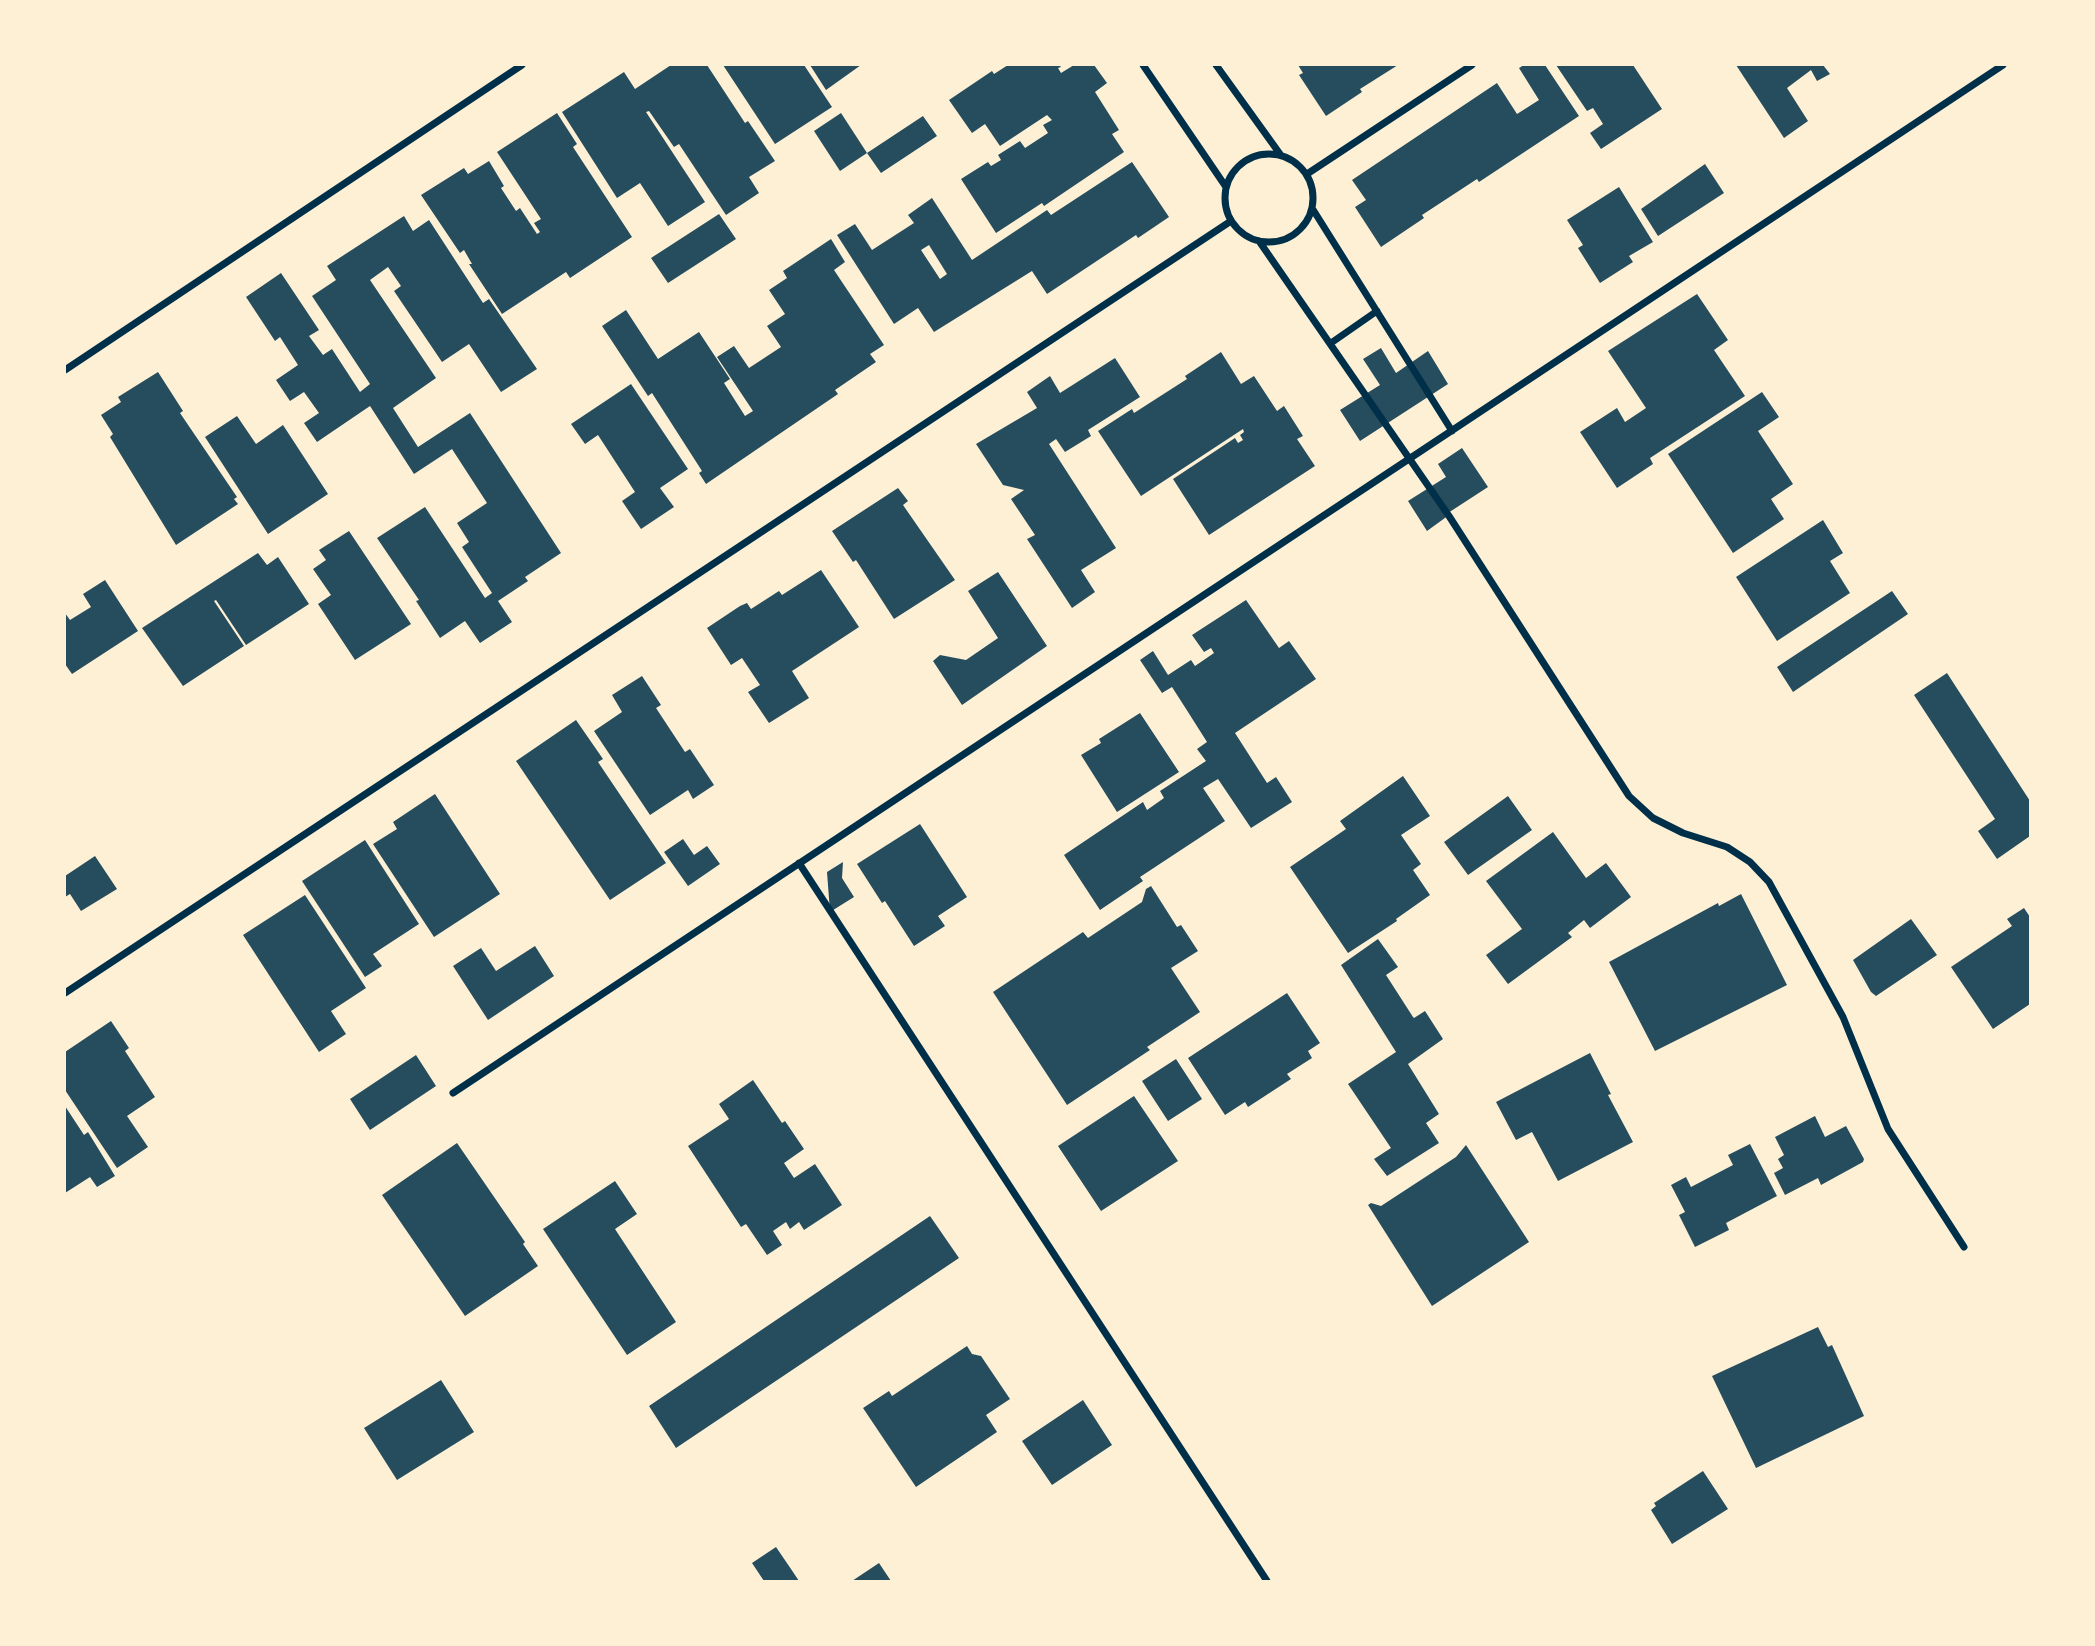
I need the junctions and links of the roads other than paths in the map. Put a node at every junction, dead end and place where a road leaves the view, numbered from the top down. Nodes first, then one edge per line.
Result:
1 (522, 65) edge
2 (1143, 65) edge
3 (1216, 65) edge
4 (1472, 65) edge
5 (2003, 65) edge
6 (1280, 155) junction
7 (1307, 174) junction
8 (1226, 187) junction
9 (1312, 208) junction
10 (1231, 221) junction
11 (1259, 241) junction
12 (1377, 311) junction
13 (1331, 343) junction
14 (65, 370) edge
15 (1452, 431) junction
16 (1409, 458) junction
17 (799, 863) junction
18 (65, 993) edge
19 (453, 1093) dead end
20 (1964, 1247) dead end
21 (1267, 1581) edge

1 - 14 street
2 - 8 street
3 - 6 street
4 - 7 street
5 - 15 street
6 - 7 street
6 - 8 street
7 - 9 street
8 - 10 street
9 - 11 street
9 - 12 street
10 - 11 street
10 - 18 street
11 - 13 street
12 - 13 street
12 - 15 street
13 - 16 street
15 - 16 street
16 - 17 street
16 - 20 street
17 - 19 street
17 - 21 street

